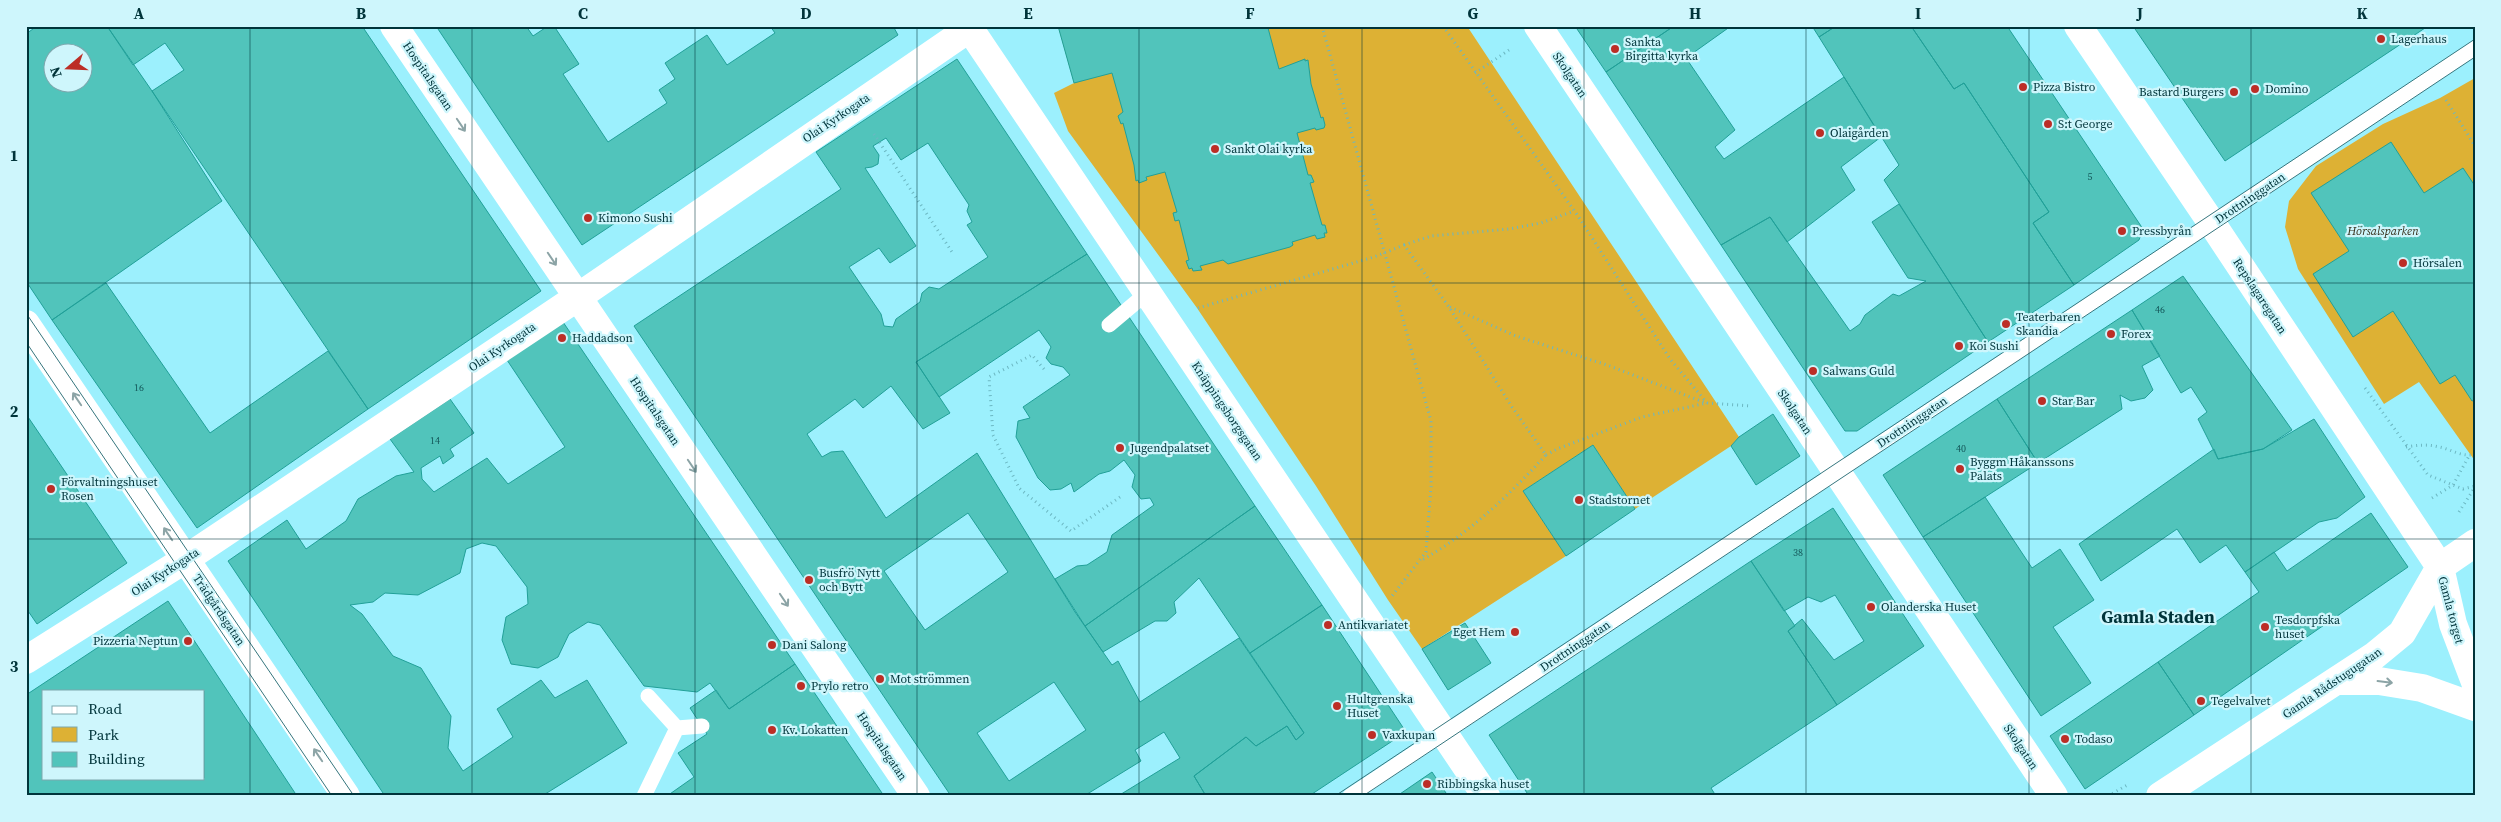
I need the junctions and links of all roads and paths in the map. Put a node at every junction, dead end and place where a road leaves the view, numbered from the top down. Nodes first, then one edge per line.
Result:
1 (394, 26) edge
2 (1322, 26) edge
3 (1443, 26) edge
4 (2078, 26) edge
5 (970, 27) edge
6 (1539, 28) edge
7 (2475, 48) edge
8 (1475, 73) junction
9 (2445, 99) dead end
10 (879, 142) dead end
11 (2475, 146) edge
12 (1574, 211) junction
13 (2212, 223) junction
14 (1404, 245) junction
15 (952, 252) dead end
16 (1386, 253) junction
17 (1147, 293) junction
18 (578, 297) junction
19 (1449, 307) junction
20 (1163, 317) junction
21 (26, 324) edge
22 (1109, 325) dead end
23 (1044, 369) dead end
24 (1707, 403) junction
25 (1790, 406) junction
26 (2406, 447) dead end
27 (2475, 454) edge
28 (1546, 455) junction
29 (2469, 456) junction
30 (1836, 473) junction
31 (2452, 485) dead end
32 (1123, 496) dead end
33 (2475, 543) edge
34 (185, 559) junction
35 (1420, 561) junction
36 (2440, 567) junction
37 (1366, 617) junction
38 (26, 660) edge
39 (2336, 681) junction
40 (2475, 682) edge
41 (648, 696) dead end
42 (2475, 707) edge
43 (702, 726) dead end
44 (677, 728) junction
45 (1444, 733) junction
46 (346, 796) edge
47 (644, 796) edge
48 (916, 796) edge
49 (1350, 796) edge
50 (1486, 796) edge
51 (2054, 796) edge
52 (2160, 796) edge

1 -> 18 street, Hospitalsgatan
2 - 16 path
3 - 8 path
4 - 13 street, Repslagaregatan
5 - 17 street, Knäppingsborgsgatan
5 - 18 street, Olai Kyrkogata
6 - 8 path
6 - 25 street, Skolgatan
7 - 13 lane, Drottninggatan
8 - 12 path
9 - 11 path
10 - 15 path
12 - 14 path
12 - 24 path
13 - 30 lane, Drottninggatan
13 - 36 street, Repslagaregatan
14 - 16 path
14 - 19 path
16 - 20 path
16 - 35 path
17 - 20 street, Knäppingsborgsgatan
17 - 22 lane
18 - 34 street, Olai Kyrkogata
18 -> 48 street, Hospitalsgatan
19 - 24 path
19 - 28 path
20 - 37 street, Knäppingsborgsgatan
34 -> 21 street, Trädgårdsgatan
23 - 32 path
24 - 25 path
24 - 28 path
25 - 30 street, Skolgatan
26 - 29 path
27 - 29 path
28 - 35 path
29 - 31 path
30 - 45 lane, Drottninggatan
30 - 51 street, Skolgatan
33 - 36 street, Gamla Rådstugugatan
34 - 38 street, Olai Kyrkogata
46 -> 34 street, Trädgårdsgatan
35 - 37 path
36 - 39 street, Gamla Rådstugugatan
36 - 40 street, Gamla torget
37 - 45 street, Knäppingsborgsgatan
39 -> 42 street
39 - 52 street, Gamla Rådstugugatan
41 - 44 lane
43 - 44 lane
44 - 47 lane
45 - 49 lane, Drottninggatan
45 - 50 street, Knäppingsborgsgatan

